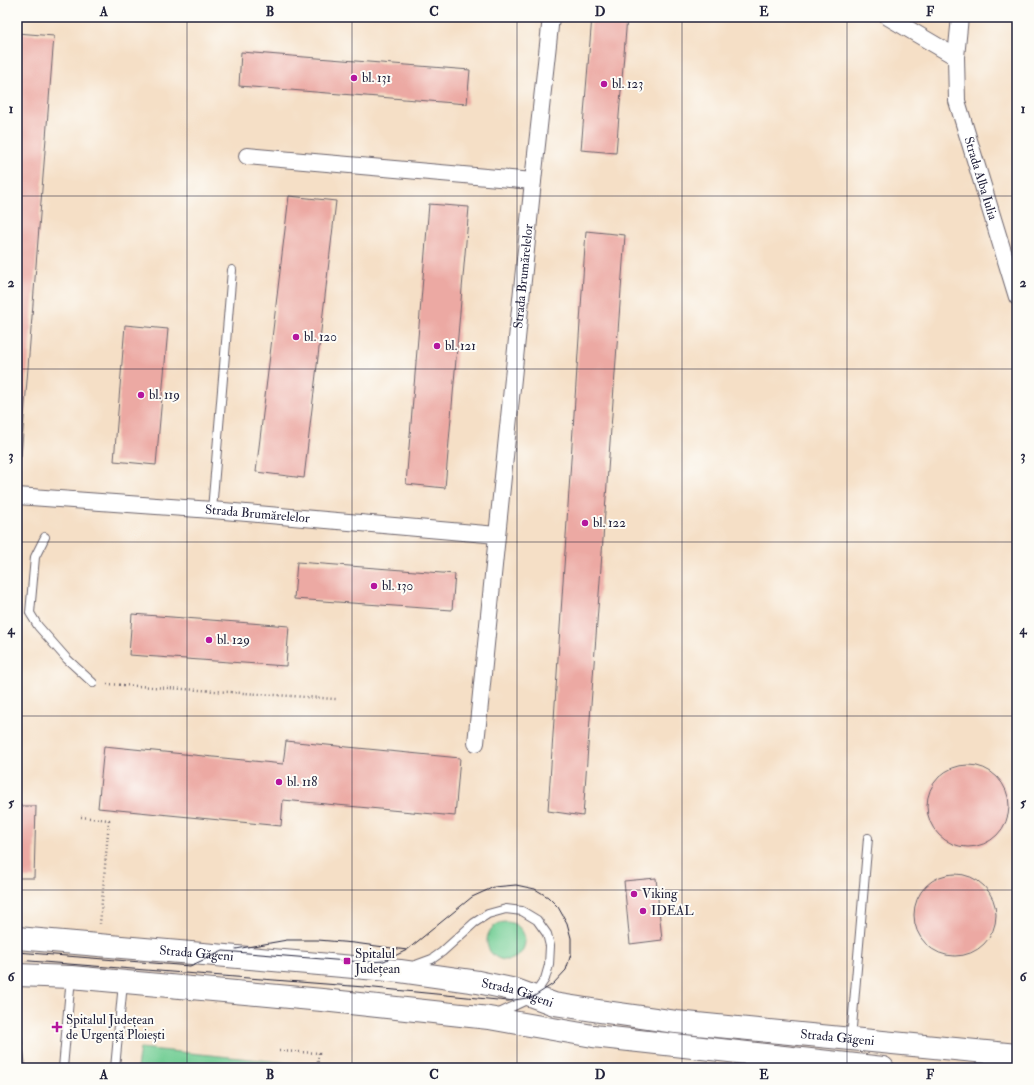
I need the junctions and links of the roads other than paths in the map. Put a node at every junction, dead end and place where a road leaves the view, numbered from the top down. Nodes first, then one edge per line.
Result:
1 (551, 17) edge
2 (888, 17) edge
3 (960, 17) edge
4 (956, 57) junction
5 (247, 156) dead end
6 (533, 181) junction
7 (232, 270) dead end
8 (1017, 297) edge
9 (17, 496) edge
10 (212, 510) junction
11 (497, 535) junction
12 (46, 538) dead end
13 (93, 683) road end
14 (476, 743) dead end
15 (868, 838) dead end
16 (17, 938) edge
17 (400, 971) junction
18 (17, 975) edge
19 (71, 977) junction
20 (124, 982) junction
21 (533, 997) junction
22 (489, 1018) junction
23 (17, 1035) edge
24 (851, 1040) junction
25 (1017, 1056) edge
26 (21, 1067) dead end
27 (63, 1068) edge
28 (116, 1068) edge
29 (883, 1068) edge

1 - 6 street, Strada Brumărelelor
2 - 4 street
3 - 4 street, Strada Alba Iulia
4 - 8 street, Strada Alba Iulia
5 - 6 street
6 - 11 street, Strada Brumărelelor
7 - 10 lane
9 - 10 street, Strada Brumărelelor
10 - 11 street, Strada Brumărelelor
11 - 14 street, Strada Brumărelelor
12 - 13 lane
15 - 24 lane
16 - 17 main road, Strada Găgeni
17 - 21 main road, Strada Găgeni
17 - 21 lane
18 - 19 main road, Strada Găgeni
19 - 20 main road, Strada Găgeni
19 - 27 lane
20 - 22 main road, Strada Găgeni
20 - 28 lane
21 - 22 lane
21 - 24 main road, Strada Găgeni
22 - 29 main road, Strada Găgeni
23 - 26 lane
24 - 25 main road, Strada Găgeni

